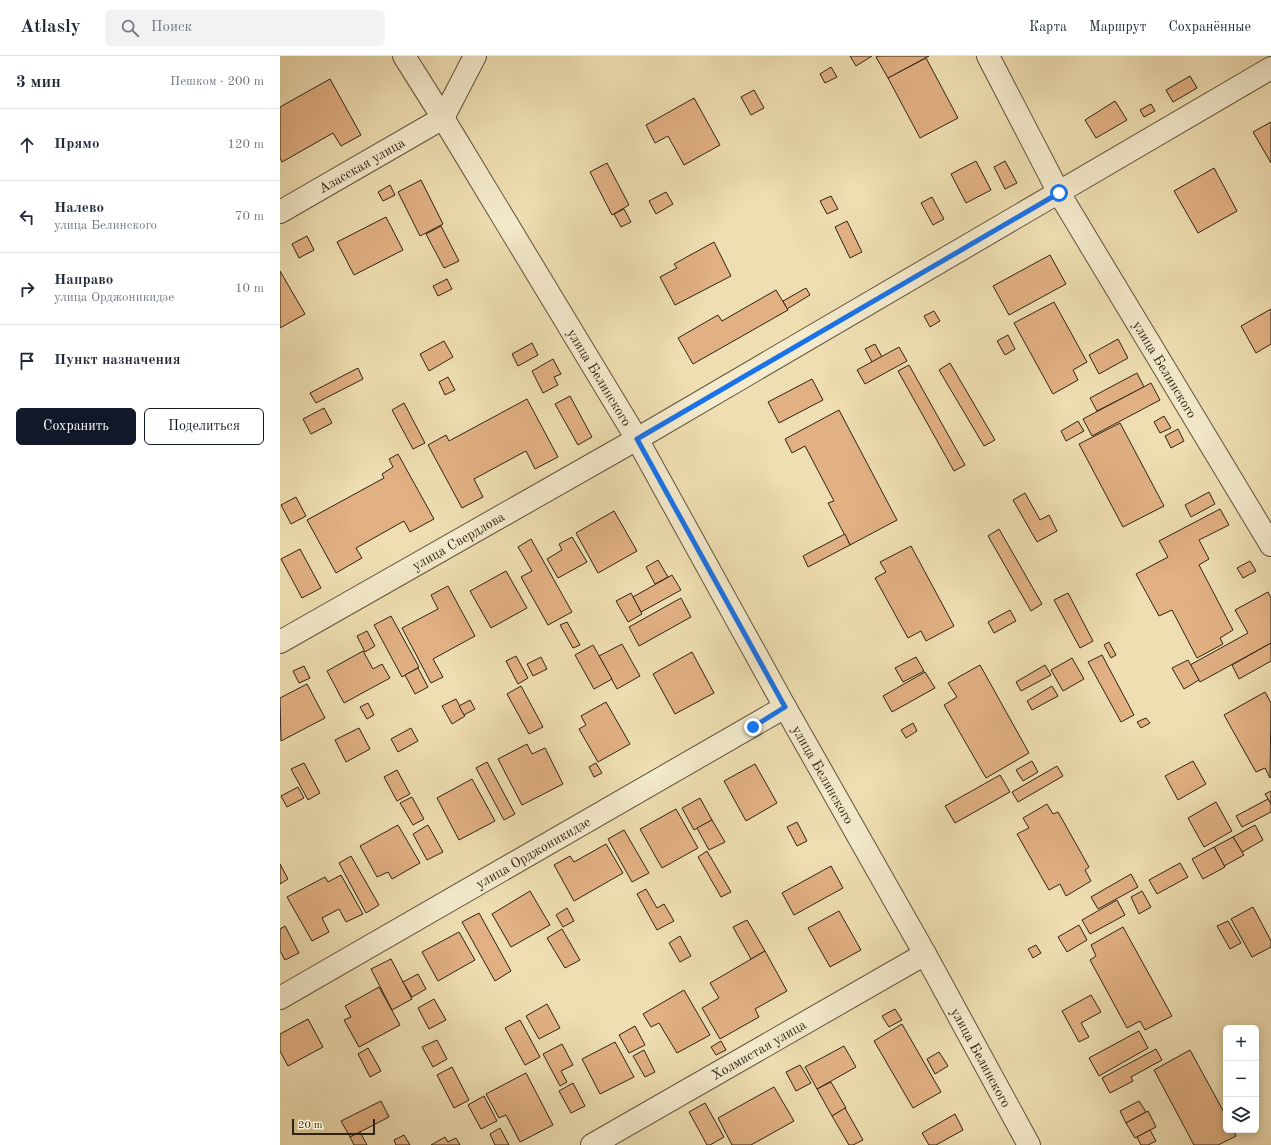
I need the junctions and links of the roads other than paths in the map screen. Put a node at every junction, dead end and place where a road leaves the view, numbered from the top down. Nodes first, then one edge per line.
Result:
1 (404, 56) edge
2 (475, 56) edge
3 (988, 56) edge
4 (1271, 68) edge
5 (443, 118) junction
6 (1059, 193) junction
7 (280, 212) edge
8 (637, 439) junction
9 (1271, 545) edge
10 (280, 642) edge
11 (785, 707) junction
12 (925, 954) junction
13 (280, 998) edge
14 (592, 1145) edge
15 (1029, 1145) edge

1 - 5 street, улица Белинского
2 - 5 street
3 - 6 street, улица Белинского
4 - 6 street, улица Свердлова
5 - 7 street, Азасская улица
5 - 8 street, улица Белинского
6 - 8 street, улица Свердлова
6 - 9 street, улица Белинского
8 - 10 street, улица Свердлова
8 - 11 street, улица Белинского
11 - 12 street, улица Белинского
11 - 13 street, улица Орджоникидзе
12 - 14 street, Холмистая улица
12 - 15 street, улица Белинского

